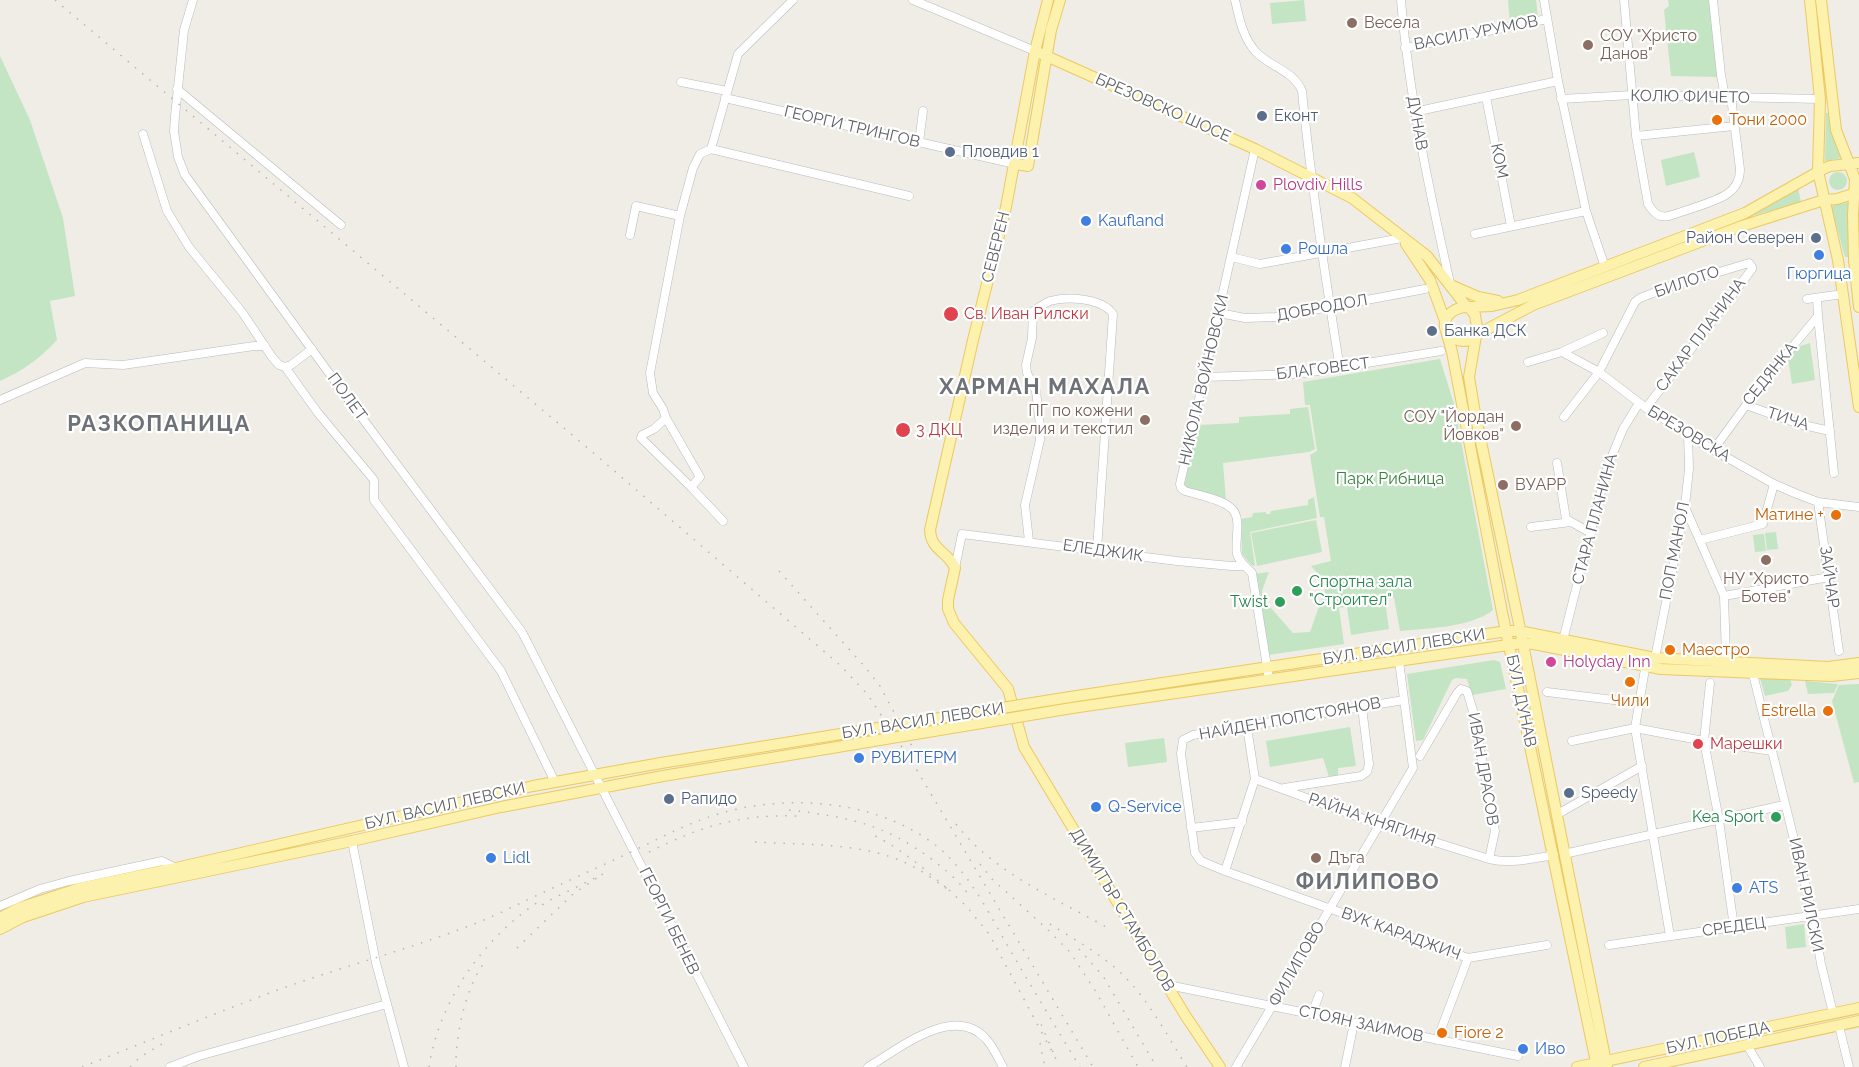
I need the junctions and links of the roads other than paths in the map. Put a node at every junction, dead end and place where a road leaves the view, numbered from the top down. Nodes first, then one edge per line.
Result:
1 (193, 0) edge
2 (793, 0) edge
3 (913, 0) edge
4 (1048, 0) edge
5 (1060, 0) edge
6 (1235, 0) edge
7 (1401, 0) edge
8 (1544, 0) edge
9 (1624, 0) edge
10 (1713, 0) edge
11 (1810, 0) edge
12 (1821, 0) edge
13 (1547, 19) junction
14 (1405, 48) junction
15 (1035, 51) junction
16 (1047, 57) junction
17 (1558, 81) junction
18 (681, 82) dead end
19 (177, 90) junction
20 (1632, 94) junction
21 (726, 95) junction
22 (1486, 97) junction
23 (1728, 97) junction
24 (1561, 99) junction
25 (1820, 99) junction
26 (923, 111) dead end
27 (1414, 112) junction
28 (1734, 126) junction
29 (143, 134) dead end
30 (1636, 136) junction
31 (919, 142) junction
32 (711, 149) junction
33 (1255, 149) junction
34 (1015, 164) junction
35 (1854, 164) edge
36 (1818, 171) junction
37 (1310, 177) junction
38 (1856, 193) edge
39 (909, 196) dead end
40 (1824, 200) junction
41 (1586, 212) junction
42 (680, 216) junction
43 (341, 225) dead end
44 (1511, 226) junction
45 (1475, 234) dead end
46 (630, 235) dead end
47 (1401, 237) junction
48 (1442, 245) junction
49 (1321, 253) junction
50 (1427, 256) junction
51 (1231, 257) junction
52 (1747, 262) joint
53 (1605, 267) junction
54 (1450, 284) junction
55 (1425, 289) dead end
56 (1843, 294) junction
57 (1816, 297) junction
58 (1807, 299) dead end
59 (1513, 302) junction
60 (1468, 307) junction
61 (1859, 307) edge
62 (1330, 308) junction
63 (1219, 313) junction
64 (1818, 316) junction
65 (1445, 321) junction
66 (1603, 333) dead end
67 (1448, 335) junction
68 (1477, 335) junction
69 (265, 346) junction
70 (312, 349) junction
71 (1441, 351) dead end
72 (1562, 351) junction
73 (1528, 362) dead end
74 (285, 367) junction
75 (1340, 369) junction
76 (1599, 372) junction
77 (1204, 377) junction
78 (0, 400) edge
79 (1746, 405) junction
80 (1642, 406) junction
81 (1859, 407) edge
82 (1564, 417) dead end
83 (666, 418) junction
84 (1830, 431) junction
85 (1688, 434) junction
86 (1714, 449) junction
87 (1557, 463) dead end
88 (1834, 473) dead end
89 (1774, 484) junction
90 (691, 488) junction
91 (1818, 502) junction
92 (1685, 506) junction
93 (1859, 507) edge
94 (723, 521) dead end
95 (1571, 522) junction
96 (1531, 527) dead end
97 (1591, 533) junction
98 (1700, 540) junction
99 (1029, 541) junction
100 (1097, 550) junction
101 (1244, 566) junction
102 (955, 568) junction
103 (1829, 577) junction
104 (1724, 596) junction
105 (1507, 631) junction
106 (1519, 631) junction
107 (1563, 640) junction
108 (1522, 643) junction
109 (1509, 644) junction
110 (1839, 651) dead end
111 (1726, 657) dead end
112 (1399, 660) junction
113 (1650, 662) junction
114 (1859, 663) edge
115 (1267, 668) junction
116 (1751, 668) junction
117 (1859, 673) edge
118 (1269, 680) junction
119 (1710, 683) dead end
120 (1547, 692) dead end
121 (1404, 700) junction
122 (1071, 703) junction
123 (1639, 703) junction
124 (1362, 707) junction
125 (1246, 727) junction
126 (1635, 728) junction
127 (1572, 741) dead end
128 (1704, 741) junction
129 (1772, 751) junction
130 (1420, 756) dead end
131 (1642, 766) junction
132 (596, 774) junction
133 (1255, 779) junction
134 (555, 782) junction
135 (602, 786) junction
136 (1281, 788) junction
137 (1784, 805) junction
138 (1556, 815) junction
139 (1719, 820) junction
140 (1242, 822) junction
141 (1380, 825) junction
142 (1191, 828) junction
143 (1653, 833) junction
144 (352, 841) junction
145 (1195, 853) joint
146 (1559, 854) junction
147 (1489, 859) junction
148 (1226, 871) junction
149 (177, 873) junction
150 (0, 906) edge
151 (1330, 908) junction
152 (1859, 909) edge
153 (1813, 916) junction
154 (0, 918) edge
155 (1734, 927) junction
156 (0, 929) edge
157 (1670, 936) junction
158 (1547, 945) dead end
159 (1609, 945) dead end
160 (1468, 958) junction
161 (1168, 985) junction
162 (1319, 995) dead end
163 (387, 1004) junction
164 (1272, 1006) junction
165 (1859, 1008) edge
166 (1833, 1013) junction
167 (1312, 1014) junction
168 (1859, 1021) edge
169 (1354, 1023) junction
170 (1839, 1026) junction
171 (1437, 1040) junction
172 (1747, 1045) junction
173 (1518, 1056) dead end
174 (1602, 1065) edge
175 (401, 1066) edge
176 (170, 1067) edge
177 (744, 1067) edge
178 (868, 1067) edge
179 (1003, 1067) edge
180 (1220, 1067) edge
181 (1236, 1067) edge
182 (1345, 1067) edge
183 (1577, 1067) edge
184 (1644, 1067) edge
185 (1760, 1067) edge
186 (1849, 1067) edge

1 - 19 street, ПОЛЕТ
2 - 21 street
3 - 15 street, БРЕЗОВСКО ШОСЕ
4 - 15 main road, СЕВЕРЕН
5 - 16 main road
6 - 37 street
7 - 14 street, ДУНАВ
8 - 13 street
9 - 20 street
10 - 23 street
11 - 25 main road
12 - 35 main road
13 - 14 street, ВАСИЛ УРУМОВ
13 - 17 street
14 - 27 street, ДУНАВ
15 - 16 main road, БРЕЗОВСКО ШОСЕ
15 - 34 main road, СЕВЕРЕН
16 - 33 main road, БРЕЗОВСКО ШОСЕ
16 - 34 main road
17 - 22 street
17 - 24 street
18 - 21 street, ГЕОРГИ ТРИНГОВ
19 - 43 street
19 - 70 street, ПОЛЕТ
20 - 23 street, КОЛЮ ФИЧЕТО
20 - 24 street, КОЛЮ ФИЧЕТО
20 - 30 street
21 - 31 street, ГЕОРГИ ТРИНГОВ
21 - 32 street
22 - 27 street
22 - 44 street, КОМ
23 - 25 street, КОЛЮ ФИЧЕТО
23 - 28 street
24 - 41 street
25 - 36 main road
26 - 31 street
27 - 48 street, ДУНАВ
28 - 30 street
28 - 30 street
29 - 69 street, ПОЛЕТ
31 - 34 street, ГЕОРГИ ТРИНГОВ
32 - 39 street
32 - 42 street
33 - 37 main road, БРЕЗОВСКО ШОСЕ
33 - 51 street, НИКОЛА ВОЙНОВСКИ
34 - 102 main road, СЕВЕРЕН
35 - 36 main road
35 - 38 main road
36 - 40 main road
36 - 53 main road
37 - 47 main road, БРЕЗОВСКО ШОСЕ
37 - 49 street
38 - 40 main road
38 - 61 main road
40 - 56 main road
40 - 68 main road
41 - 44 street
41 - 53 street
42 - 46 street
42 - 83 street
44 - 45 street
47 - 49 street
47 - 50 main road, БРЕЗОВСКО ШОСЕ
47 - 65 main road, БРЕЗОВСКО ШОСЕ
48 - 50 street
48 - 54 street, ДУНАВ
49 - 51 street
49 - 62 street
50 - 54 main road, БРЕЗОВСКО ШОСЕ
51 - 63 street, НИКОЛА ВОЙНОВСКИ
52 - 76 street, БИЛОТО
52 - 80 street, САКАР ПЛАНИНА
53 - 59 main road
54 - 59 main road
54 - 60 main road, БРЕЗОВСКО ШОСЕ
55 - 62 street, ДОБРОДОЛ
56 - 57 street
56 - 81 main road
57 - 58 street
57 - 64 street
59 - 60 main road
60 - 65 main road
60 - 68 main road
62 - 63 street, ДОБРОДОЛ
62 - 75 street
63 - 77 street, НИКОЛА ВОЙНОВСКИ
64 - 79 street, СЕДЯНКА
64 - 84 street
65 - 67 main road
66 - 72 street
67 - 68 main road
67 - 105 main road, БУЛ. ДУНАВ
68 - 106 main road, БУЛ. ДУНАВ
69 - 74 street, ПОЛЕТ
69 - 78 street
70 - 74 street
70 - 132 street, ПОЛЕТ
71 - 75 street, БЛАГОВЕСТ
72 - 73 street
72 - 76 street, БРЕЗОВСКА
74 - 134 street, ПОЛЕТ
75 - 77 street, БЛАГОВЕСТ
76 - 80 street, БРЕЗОВСКА
76 - 82 street, БИЛОТО
77 - 101 street, НИКОЛА ВОЙНОВСКИ
79 - 84 street, ТИЧА
79 - 86 street, СЕДЯНКА
80 - 85 street, БРЕЗОВСКА
80 - 97 street, СТАРА ПЛАНИНА
83 - 90 street
83 - 90 street
84 - 88 street
85 - 86 street, БРЕЗОВСКА
85 - 92 street, ПОП МАНОЛ
86 - 89 street, БРЕЗОВСКА
87 - 95 street
89 - 91 street, БРЕЗОВСКА
89 - 98 street
90 - 94 street
91 - 93 street, БРЕЗОВСКА
91 - 103 street, ЗАЙЧАР
92 - 98 street
92 - 113 street, ПОП МАНОЛ
95 - 96 street
95 - 97 street
97 - 107 street, СТАРА ПЛАНИНА
98 - 104 street
99 - 100 street, ЕЛЕДЖИК
99 - 100 street
99 - 102 street, ЕЛЕДЖИК
100 - 101 street, ЕЛЕДЖИК
101 - 115 street, НИКОЛА ВОЙНОВСКИ
102 - 161 main road, ДИМИТЪР СТАМБОЛОВ
103 - 104 street
103 - 110 street, ЗАЙЧАР
104 - 111 street
105 - 106 main road, БУЛ. ВАСИЛ ЛЕВСКИ
105 - 109 main road, БУЛ. ДУНАВ
105 - 115 main road, БУЛ. ВАСИЛ ЛЕВСКИ
106 - 107 main road, БУЛ. ВАСИЛ ЛЕВСКИ
106 - 108 main road, БУЛ. ДУНАВ
107 - 113 main road, БУЛ. ВАСИЛ ЛЕВСКИ
108 - 109 main road, БУЛ. ВАСИЛ ЛЕВСКИ
108 - 113 main road, БУЛ. ВАСИЛ ЛЕВСКИ
108 - 138 main road, БУЛ. ДУНАВ
109 - 112 main road, БУЛ. ВАСИЛ ЛЕВСКИ
109 - 146 main road, БУЛ. ДУНАВ
112 - 118 main road, БУЛ. ВАСИЛ ЛЕВСКИ
112 - 121 street, ФИЛИПОВО
113 - 116 main road, БУЛ. ВАСИЛ ЛЕВСКИ
113 - 123 street, ПОП МАНОЛ
114 - 116 main road, БУЛ. ВАСИЛ ЛЕВСКИ
115 - 118 street, НИКОЛА ВОЙНОВСКИ
115 - 122 main road, БУЛ. ВАСИЛ ЛЕВСКИ
116 - 117 main road, БУЛ. ВАСИЛ ЛЕВСКИ
116 - 129 street, ИВАН РИЛСКИ
118 - 122 main road, БУЛ. ВАСИЛ ЛЕВСКИ
119 - 128 street
120 - 123 street
121 - 124 street, НАЙДЕН ПОПСТОЯНОВ
121 - 141 street, ФИЛИПОВО
122 - 132 main road, БУЛ. ВАСИЛ ЛЕВСКИ, bridge
122 - 135 main road, БУЛ. ВАСИЛ ЛЕВСКИ, bridge
123 - 126 street, ПОП МАНОЛ
124 - 125 street, НАЙДЕН ПОПСТОЯНОВ
124 - 136 street
125 - 133 street
125 - 142 street, НАЙДЕН ПОПСТОЯНОВ
126 - 127 street
126 - 128 street
126 - 131 street, ПОП МАНОЛ
128 - 129 street
128 - 139 street
129 - 137 street, ИВАН РИЛСКИ
130 - 147 street, ИВАН ДРАСОВ
131 - 138 street
131 - 143 street, ПОП МАНОЛ
132 - 134 main road, БУЛ. ВАСИЛ ЛЕВСКИ
132 - 135 street, ГЕОРГИ БЕНЕВ
133 - 136 street, РАЙНА КНЯГИНЯ
133 - 140 street
134 - 149 main road, БУЛ. ВАСИЛ ЛЕВСКИ
135 - 144 main road, БУЛ. ВАСИЛ ЛЕВСКИ
135 - 177 street, ГЕОРГИ БЕНЕВ
136 - 141 street, РАЙНА КНЯГИНЯ
137 - 139 street, РАЙНА КНЯГИНЯ
137 - 153 street, ИВАН РИЛСКИ
138 - 146 main road, БУЛ. ДУНАВ
139 - 143 street, РАЙНА КНЯГИНЯ
139 - 155 street
140 - 142 street
140 - 148 street
141 - 147 street, РАЙНА КНЯГИНЯ
141 - 151 street, ФИЛИПОВО
142 - 145 street, НАЙДЕН ПОПСТОЯНОВ
143 - 146 street, РАЙНА КНЯГИНЯ
143 - 157 street, ПОП МАНОЛ
144 - 149 main road, БУЛ. ВАСИЛ ЛЕВСКИ
144 - 163 street
145 - 148 street, ВУК КАРАДЖИЧ
146 - 147 street, РАЙНА КНЯГИНЯ
146 - 174 main road, БУЛ. ДУНАВ
148 - 151 street, ВУК КАРАДЖИЧ
149 - 150 street
149 - 154 main road, БУЛ. ВАСИЛ ЛЕВСКИ
149 - 156 main road, БУЛ. ВАСИЛ ЛЕВСКИ
151 - 160 street, ВУК КАРАДЖИЧ
151 - 164 street, ФИЛИПОВО
152 - 153 street, СРЕДЕЦ
153 - 155 street, СРЕДЕЦ
153 - 166 street, ИВАН РИЛСКИ
155 - 157 street, СРЕДЕЦ
157 - 159 street, СРЕДЕЦ
158 - 160 street, ВУК КАРАДЖИЧ
160 - 171 street
161 - 164 street, СТОЯН ЗАИМОВ
161 - 180 main road, ДИМИТЪР СТАМБОЛОВ
162 - 167 street
163 - 175 street
163 - 176 street
164 - 167 street, СТОЯН ЗАИМОВ
164 - 181 street, ФИЛИПОВО
165 - 166 main road, БУЛ. ПОБЕДА
166 - 174 main road, БУЛ. ПОБЕДА
167 - 169 street, СТОЯН ЗАИМОВ
168 - 170 main road, БУЛ. ПОБЕДА
169 - 171 street, СТОЯН ЗАИМОВ
169 - 182 street
170 - 172 main road, БУЛ. ПОБЕДА
170 - 186 street
171 - 173 street, СТОЯН ЗАИМОВ
172 - 184 main road, БУЛ. ПОБЕДА
172 - 185 street
174 - 183 main road, БУЛ. ПОБЕДА
178 - 179 street

